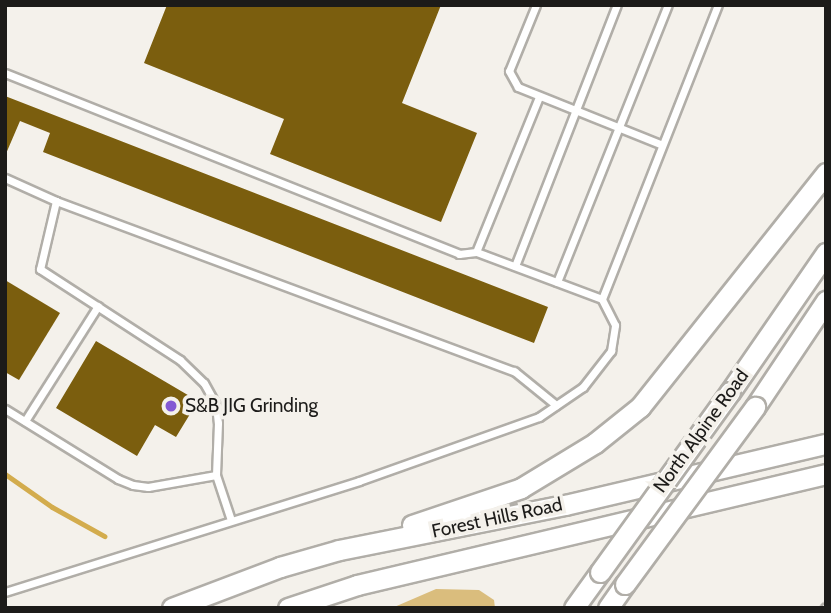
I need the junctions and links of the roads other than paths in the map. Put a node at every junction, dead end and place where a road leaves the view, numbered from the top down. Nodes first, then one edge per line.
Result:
1 (536, 5) edge
2 (617, 5) edge
3 (668, 5) edge
4 (718, 5) edge
5 (5, 73) edge
6 (539, 97) junction
7 (575, 111) junction
8 (619, 128) junction
9 (662, 145) junction
10 (826, 173) edge
11 (5, 178) edge
12 (56, 201) junction
13 (476, 252) junction
14 (826, 253) edge
15 (515, 266) junction
16 (557, 282) junction
17 (602, 299) junction
18 (826, 301) edge
19 (98, 306) junction
20 (556, 405) junction
21 (5, 409) edge
22 (25, 421) junction
23 (826, 444) edge
24 (826, 474) edge
25 (216, 475) junction
26 (231, 520) junction
27 (340, 550) junction
28 (5, 593) edge
29 (173, 608) edge
30 (288, 608) edge
31 (574, 608) edge
32 (608, 608) edge

1 - 6 lane
2 - 7 lane
3 - 8 lane
4 - 9 lane
5 - 13 lane
6 - 7 lane
6 - 13 lane
7 - 8 lane
7 - 15 lane
8 - 9 lane
8 - 16 lane
9 - 17 lane
10 - 27 main road
11 - 12 lane
12 - 19 lane
12 - 20 lane
13 - 15 lane
14 - 31 main road, North Alpine Road, bridge
15 - 16 lane
16 - 17 lane
17 - 20 lane
18 - 32 main road, North Alpine Road, bridge
19 - 22 lane
19 - 25 lane
20 - 26 lane
21 - 22 lane
22 - 25 lane
23 - 27 main road, Forest Hills Road
24 - 30 main road, Forest Hills Road
25 - 26 lane
26 - 28 lane
27 - 29 main road, Forest Hills Road

